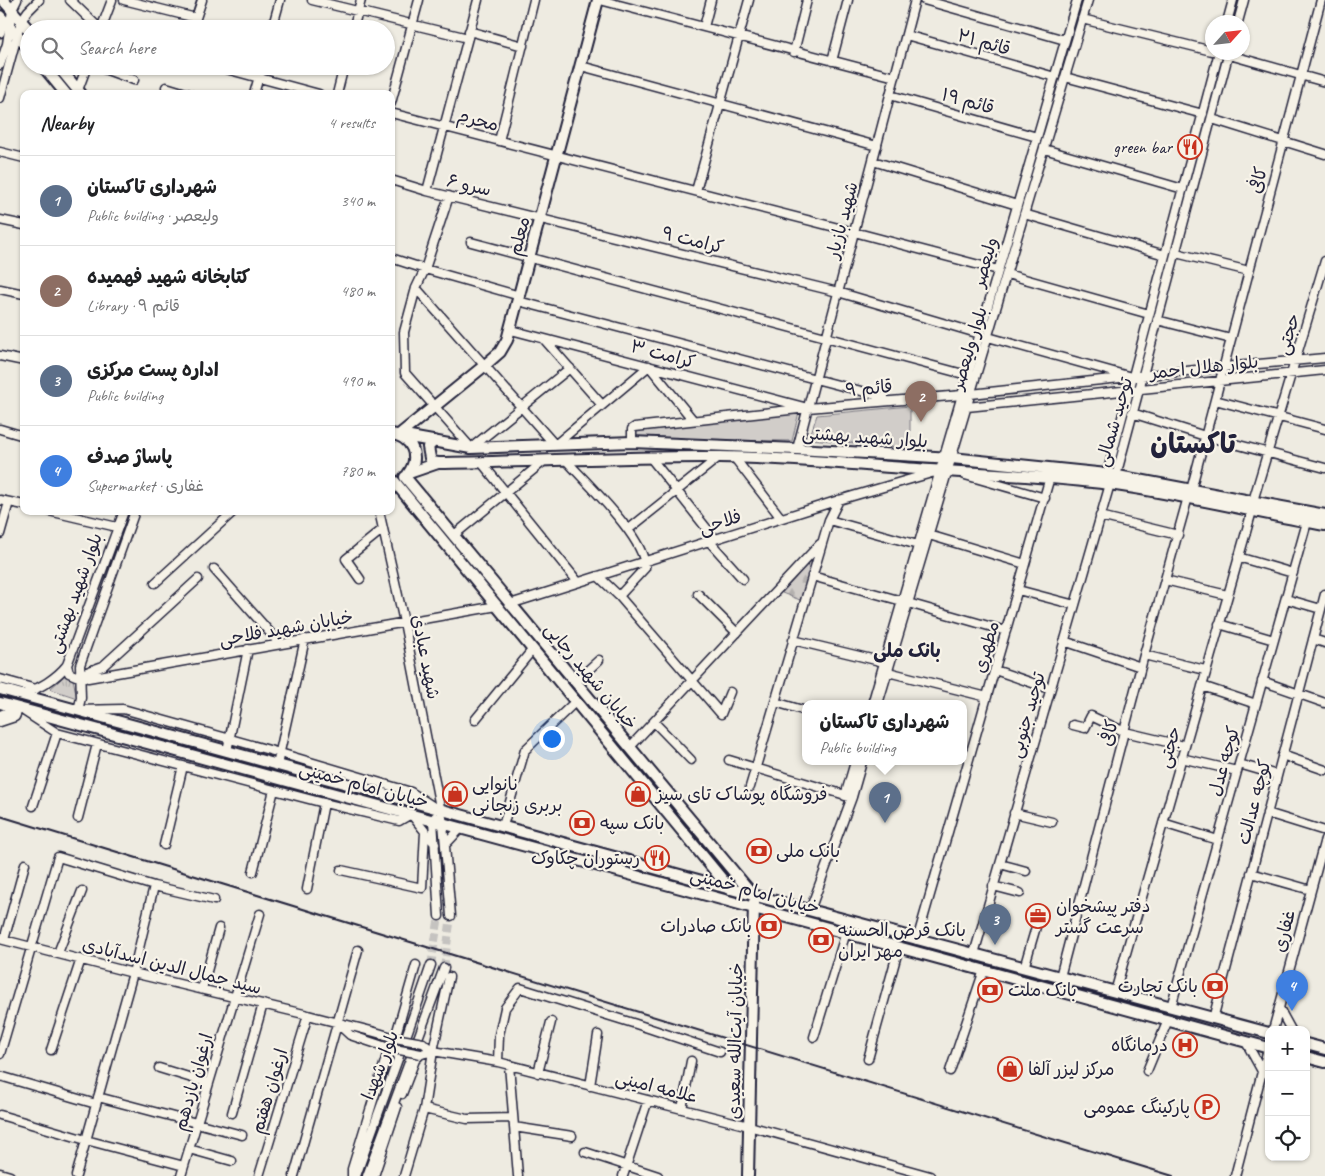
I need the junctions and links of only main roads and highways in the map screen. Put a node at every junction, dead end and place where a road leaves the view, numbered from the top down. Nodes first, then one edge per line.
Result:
1 (3, 0) edge
2 (599, 0) edge
3 (20, 20) edge
4 (5, 21) edge
5 (20, 38) edge
6 (50, 75) edge
7 (65, 75) edge
8 (63, 90) edge
9 (77, 90) edge
10 (395, 434) edge
11 (434, 442) junction
12 (438, 463) junction
13 (407, 475) junction
14 (1111, 478) junction
15 (395, 480) edge
16 (395, 485) edge
17 (1252, 506) junction
18 (1325, 515) edge
19 (1325, 525) edge
20 (0, 689) edge
21 (24, 695) junction
22 (0, 703) edge
23 (19, 708) junction
24 (78, 710) junction
25 (74, 723) junction
26 (590, 850) junction
27 (622, 859) junction
28 (708, 861) junction
29 (585, 862) junction
30 (619, 871) junction
31 (699, 880) junction
32 (730, 888) junction
33 (753, 895) junction
34 (736, 903) junction
35 (754, 907) junction
36 (1265, 1032) edge
37 (1265, 1045) edge
38 (1310, 1045) edge
39 (1325, 1049) edge
40 (1310, 1058) edge
41 (1325, 1062) edge
42 (748, 1176) edge

1 - 3 main road
2 - 10 main road, معلم
4 - 5 main road
6 - 8 main road
7 - 9 main road
10 - 11 main road, بلوار شهید بهشتی
10 - 13 main road
11 - 12 main road
11 - 14 main road, بلوار شهید بهشتی
12 - 13 main road, بلوار شهید بهشتی
12 - 14 main road, بلوار شهید بهشتی
13 - 15 main road, بلوار شهید بهشتی
13 - 33 main road, خیابان شهید رجایی
14 - 17 main road, بلوار شهید بهشتی
16 - 28 main road, خیابان شهید رجایی
17 - 18 main road, بلوار شهید بهشتی
17 - 19 main road, بلوار شهید بهشتی
20 - 21 main road, خیابان امام خمینی
21 - 23 main road
21 - 24 main road, خیابان امام خمینی
22 - 23 main road, خیابان امام خمینی
23 - 25 main road, خیابان امام خمینی
24 - 25 main road
24 - 26 main road, خیابان امام خمینی
25 - 29 main road, خیابان امام خمینی
26 - 27 main road, خیابان امام خمینی
26 - 29 main road
27 - 30 main road
27 - 31 main road, خیابان امام خمینی
28 - 31 main road, خیابان امام خمینی
28 - 32 main road, خیابان شهید رجایی
29 - 30 main road, خیابان امام خمینی
30 - 34 main road, خیابان امام خمینی
31 - 32 main road, خیابان امام خمینی
32 - 33 main road, خیابان امام خمینی
32 - 34 main road, خیابان شهید رجایی
33 - 35 main road, خیابان آیت‌الله سعیدی
33 - 36 main road, خیابان امام خمینی
34 - 35 main road, خیابان امام خمینی
35 - 37 main road, خیابان امام خمینی
35 - 42 main road, خیابان آیت‌الله سعیدی
38 - 39 main road
40 - 41 main road

